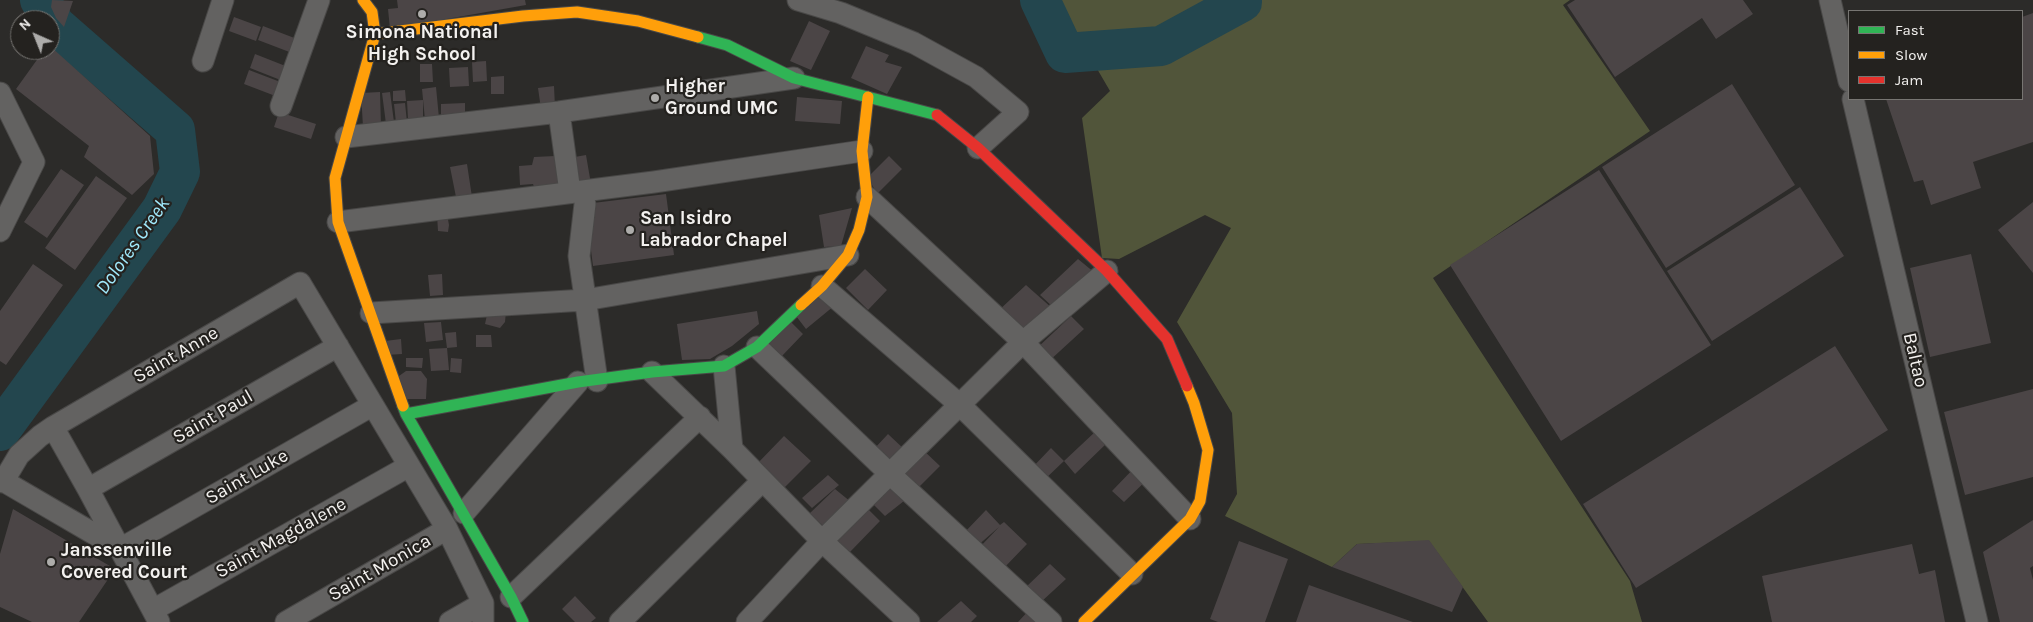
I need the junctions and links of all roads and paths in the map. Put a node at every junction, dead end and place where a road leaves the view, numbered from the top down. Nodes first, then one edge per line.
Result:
1 (223, 0) edge
2 (319, 0) edge
3 (363, 0) edge
4 (798, 0) edge
5 (1830, 0) edge
6 (375, 34) junction
7 (203, 60) dead end
8 (1848, 77) edge
9 (794, 78) junction
10 (0, 93) edge
11 (868, 97) junction
12 (1853, 100) edge
13 (281, 106) dead end
14 (559, 112) junction
15 (346, 137) junction
16 (978, 148) junction
17 (862, 151) junction
18 (577, 198) junction
19 (867, 198) junction
20 (338, 222) junction
21 (0, 232) edge
22 (848, 255) junction
23 (1107, 271) junction
24 (822, 286) junction
25 (585, 300) junction
26 (372, 313) junction
27 (1023, 342) junction
28 (338, 346) junction
29 (757, 347) junction
30 (724, 366) junction
31 (652, 372) junction
32 (587, 382) junction
33 (373, 405) junction
34 (960, 405) junction
35 (406, 414) junction
36 (700, 417) junction
37 (52, 427) junction
38 (732, 449) junction
39 (410, 466) junction
40 (890, 474) junction
41 (2, 480) edge
42 (762, 480) junction
43 (88, 489) junction
44 (464, 513) junction
45 (1190, 519) junction
46 (447, 529) junction
47 (822, 541) junction
48 (120, 549) junction
49 (1132, 574) junction
50 (511, 597) junction
51 (483, 612) edge
52 (156, 616) edge
53 (286, 622) edge
54 (450, 622) edge
55 (523, 622) edge
56 (620, 622) edge
57 (747, 622) edge
58 (909, 622) edge
59 (1051, 622) edge
60 (1084, 622) edge
61 (1977, 622) edge

1 - 7 street
2 - 13 street
3 - 6 street
4 - 16 street
5 - 8 street
6 - 9 street
6 - 15 street
9 - 11 street
9 - 14 street
10 - 21 street
11 - 16 street
11 - 17 street
12 - 61 street, Baltao
14 - 15 street
14 - 18 street
15 - 20 street
16 - 23 street
17 - 18 street
17 - 19 street
18 - 20 street
18 - 25 street
19 - 22 street
19 - 27 street
20 - 26 street
22 - 24 street
22 - 25 street
23 - 27 street
23 - 45 street
24 - 29 street
24 - 34 street
25 - 26 street
25 - 32 street
26 - 35 street
27 - 34 street
27 - 45 street
28 - 33 street
28 - 37 street, Saint Anne
28 - 43 street, Saint Paul
29 - 30 street
29 - 40 street
30 - 31 street
30 - 38 street
31 - 32 street
31 - 36 street
32 - 35 street
32 - 44 street
33 - 39 street
33 - 48 street, Saint Luke
34 - 40 street
34 - 49 street
35 - 44 street
36 - 38 street
36 - 50 street
37 - 41 street, Saint Anne
37 - 43 street
38 - 42 street
39 - 46 street
39 - 52 street, Saint Magdalene
40 - 47 street
40 - 59 street
41 - 48 street
42 - 47 street
42 - 56 street
43 - 48 street
44 - 50 street
45 - 49 street
46 - 51 street
46 - 53 street, Saint Monica
47 - 57 street
47 - 58 street
48 - 52 street
49 - 60 street
50 - 55 street
51 - 54 street

